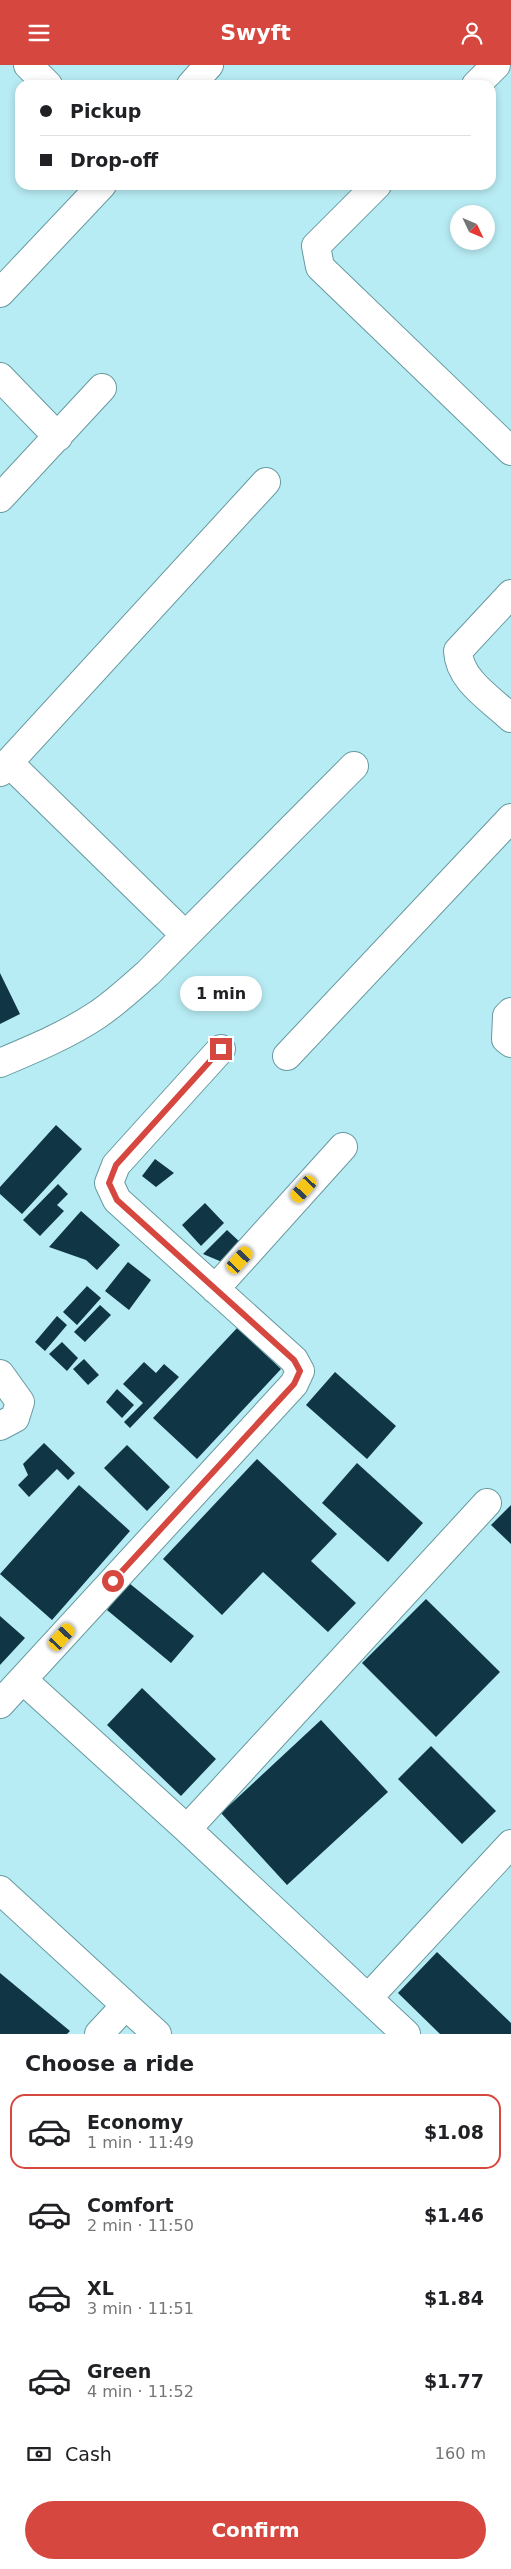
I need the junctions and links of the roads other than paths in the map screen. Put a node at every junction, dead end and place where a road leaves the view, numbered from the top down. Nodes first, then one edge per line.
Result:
1 (28, 65) edge
2 (209, 65) edge
3 (496, 65) edge
4 (43, 80) edge
5 (196, 80) edge
6 (481, 80) edge
7 (97, 190) edge
8 (372, 190) edge
9 (0, 293) edge
10 (0, 377) edge
11 (102, 387) dead end
12 (58, 437) junction
13 (511, 451) edge
14 (266, 482) dead end
15 (0, 498) edge
16 (511, 594) edge
17 (511, 718) edge
18 (354, 766) dead end
19 (5, 768) edge
20 (511, 819) edge
21 (184, 934) junction
22 (511, 1012) edge
23 (511, 1043) edge
24 (221, 1049) dead end
25 (287, 1056) dead end
26 (0, 1063) edge
27 (342, 1147) dead end
28 (215, 1289) junction
29 (0, 1374) edge
30 (0, 1427) edge
31 (488, 1503) dead end
32 (23, 1680) junction
33 (0, 1704) edge
34 (187, 1829) junction
35 (511, 1844) edge
36 (0, 1890) edge
37 (368, 1998) junction
38 (125, 2006) junction
39 (99, 2034) edge
40 (157, 2034) edge
41 (406, 2034) edge

1 - 4 street
2 - 5 street
3 - 6 street
7 - 9 street
8 - 13 street
10 - 12 street
11 - 12 street
12 - 15 street
14 - 19 street
16 - 17 street
18 - 21 street
19 - 21 street
20 - 25 street
21 - 26 street
22 - 23 street
24 - 28 street
27 - 28 street
28 - 32 street
29 - 30 street
31 - 34 street
32 - 33 street
32 - 34 street
34 - 37 street
35 - 37 street
36 - 38 street
37 - 41 street
38 - 39 street
38 - 40 street

